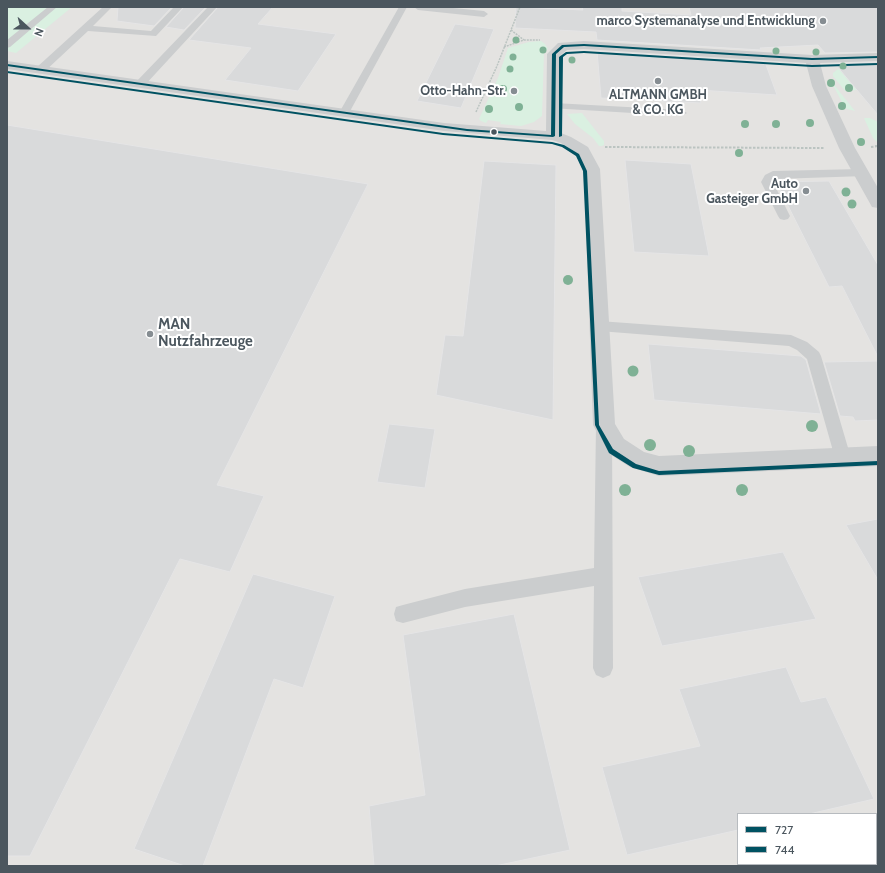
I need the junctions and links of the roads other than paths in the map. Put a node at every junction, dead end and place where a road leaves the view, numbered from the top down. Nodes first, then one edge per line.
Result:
1 (53, 7) edge
2 (108, 7) edge
3 (179, 7) edge
4 (213, 7) edge
5 (403, 7) edge
6 (418, 7) edge
7 (484, 14) dead end
8 (86, 28) junction
9 (7, 45) edge
10 (878, 57) edge
11 (812, 59) junction
12 (7, 65) edge
13 (40, 70) junction
14 (140, 84) junction
15 (554, 106) junction
16 (344, 113) junction
17 (682, 113) dead end
18 (553, 136) junction
19 (861, 174) junction
20 (878, 203) edge
21 (784, 216) dead end
22 (599, 326) junction
23 (604, 425) junction
24 (878, 456) edge
25 (843, 458) junction
26 (603, 576) junction
27 (403, 614) dead end
28 (603, 668) dead end

1 - 9 lane
2 - 8 lane
3 - 8 lane
4 - 14 lane
5 - 16 lane
6 - 7 lane
8 - 13 lane
10 - 11 street
11 - 15 street
11 - 19 street
12 - 13 street
13 - 14 street
14 - 16 street
15 - 17 lane
15 - 18 street
16 - 18 street
18 - 22 street
19 - 20 street
19 - 21 lane
22 - 23 street
22 - 25 lane
23 - 25 street
23 - 26 lane
24 - 25 street
26 - 27 lane
26 - 28 lane

